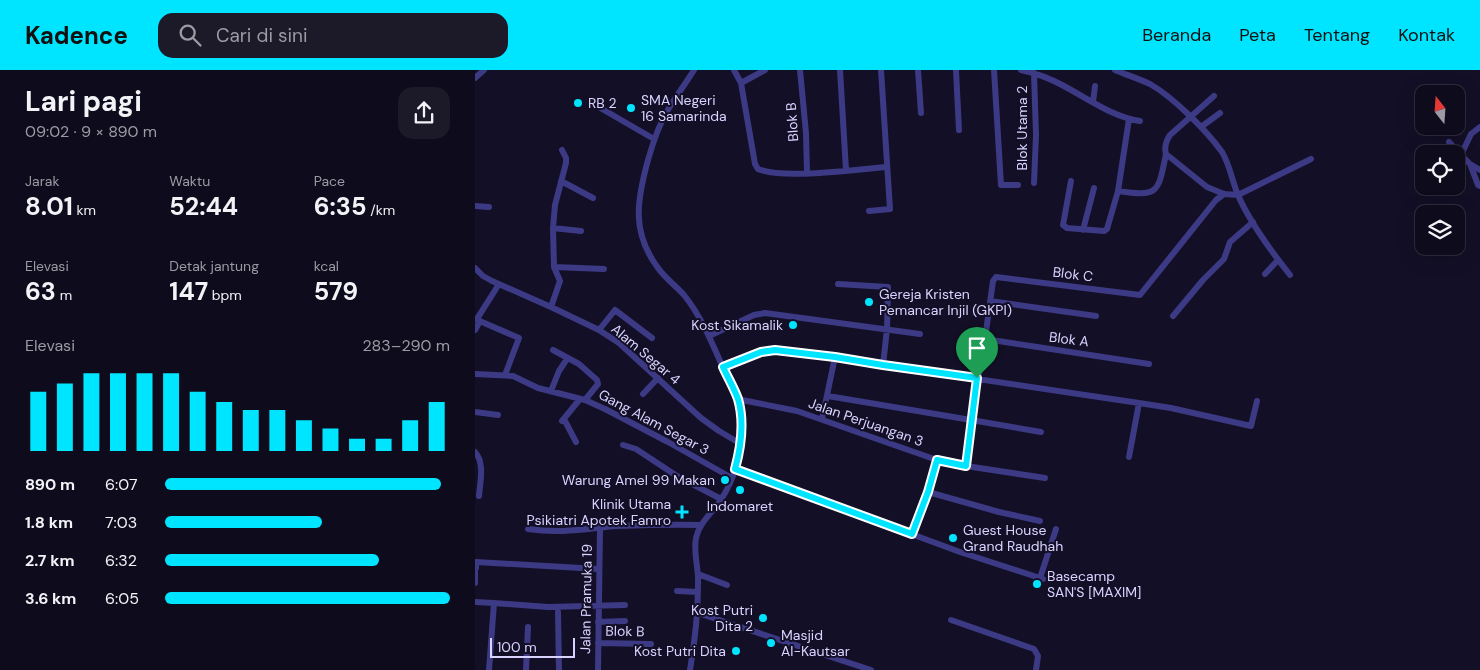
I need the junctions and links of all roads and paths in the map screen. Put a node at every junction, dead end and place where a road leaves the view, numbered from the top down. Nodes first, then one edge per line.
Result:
1 (484, 70) edge
2 (694, 70) edge
3 (734, 70) edge
4 (765, 70) edge
5 (800, 70) edge
6 (840, 70) edge
7 (881, 70) edge
8 (918, 70) edge
9 (956, 70) edge
10 (993, 70) edge
11 (1021, 70) edge
12 (1115, 70) edge
13 (1034, 73) junction
14 (475, 78) edge
15 (741, 83) junction
16 (1095, 86) dead end
17 (1214, 96) dead end
18 (1093, 102) junction
19 (597, 106) dead end
20 (921, 114) dead end
21 (1220, 114) dead end
22 (1190, 116) junction
23 (1129, 120) junction
24 (1141, 121) dead end
25 (1480, 127) edge
26 (1201, 128) junction
27 (959, 130) dead end
28 (654, 139) junction
29 (1449, 142) dead end
30 (1452, 145) edge
31 (1465, 147) edge
32 (562, 150) dead end
33 (1166, 154) junction
34 (1311, 159) dead end
35 (1465, 159) edge
36 (1470, 164) junction
37 (887, 167) junction
38 (847, 170) junction
39 (1480, 170) edge
40 (807, 172) junction
41 (561, 181) junction
42 (1071, 181) dead end
43 (1034, 184) dead end
44 (1018, 185) dead end
45 (1480, 186) edge
46 (1093, 188) dead end
47 (1118, 191) junction
48 (1223, 194) junction
49 (1238, 195) junction
50 (593, 198) dead end
51 (475, 206) edge
52 (489, 208) dead end
53 (869, 211) dead end
54 (1253, 222) junction
55 (553, 228) junction
56 (1083, 230) junction
57 (581, 231) dead end
58 (1278, 260) junction
59 (554, 267) junction
60 (475, 268) edge
61 (604, 268) dead end
62 (1265, 274) dead end
63 (1290, 274) dead end
64 (499, 284) junction
65 (838, 284) dead end
66 (990, 301) junction
67 (551, 307) junction
68 (1096, 316) dead end
69 (1173, 316) dead end
70 (477, 320) edge
71 (887, 329) junction
72 (475, 330) edge
73 (599, 330) junction
74 (919, 334) dead end
75 (709, 336) junction
76 (652, 338) dead end
77 (985, 340) junction
78 (553, 350) dead end
79 (835, 357) junction
80 (567, 359) junction
81 (1149, 364) dead end
82 (883, 365) junction
83 (723, 367) junction
84 (475, 374) edge
85 (505, 375) junction
86 (658, 378) junction
87 (977, 378) junction
88 (551, 391) junction
89 (643, 394) dead end
90 (828, 396) junction
91 (582, 399) junction
92 (737, 399) junction
93 (1257, 401) dead end
94 (1139, 403) junction
95 (475, 412) edge
96 (499, 415) dead end
97 (822, 419) junction
98 (971, 420) junction
99 (1041, 432) dead end
100 (576, 442) dead end
101 (741, 444) junction
102 (623, 445) dead end
103 (475, 452) edge
104 (1129, 457) dead end
105 (937, 460) junction
106 (966, 466) junction
107 (735, 469) junction
108 (732, 478) junction
109 (1045, 478) dead end
110 (928, 492) junction
111 (479, 496) dead end
112 (721, 499) junction
113 (1040, 520) dead end
114 (700, 525) junction
115 (528, 529) dead end
116 (600, 529) junction
117 (1056, 529) dead end
118 (912, 534) junction
119 (476, 566) edge
120 (598, 569) junction
121 (698, 574) junction
122 (475, 583) edge
123 (727, 585) dead end
124 (677, 592) dead end
125 (698, 592) junction
126 (475, 602) edge
127 (494, 603) junction
128 (625, 605) dead end
129 (598, 606) junction
130 (558, 612) dead end
131 (698, 613) junction
132 (951, 620) dead end
133 (625, 621) dead end
134 (598, 622) junction
135 (528, 627) dead end
136 (598, 643) junction
137 (651, 644) dead end
138 (489, 670) edge
139 (527, 670) edge
140 (559, 670) edge
141 (598, 670) edge
142 (691, 670) edge
143 (871, 670) edge
144 (1036, 670) edge

1 - 14 street
2 - 28 street
3 - 15 street
4 - 15 street
5 - 40 street, Blok B
6 - 38 street
7 - 37 street
8 - 20 street
9 - 27 street
10 - 44 street
11 - 13 street
12 - 22 street
13 - 18 street
13 - 43 street, Blok Utama 2
15 - 40 street
16 - 18 street
17 - 22 street
18 - 23 street
19 - 28 street
21 - 26 street
22 - 26 street
22 - 33 street
23 - 24 street
23 - 47 street
25 - 31 street
26 - 49 street
28 - 75 street
29 - 30 street
32 - 41 street
33 - 47 street
33 - 48 street
34 - 49 street
35 - 36 street
36 - 39 street
36 - 45 street
37 - 38 street
37 - 53 street
38 - 40 street
41 - 50 street
41 - 55 street
42 - 56 street
46 - 56 street
47 - 56 street
48 - 49 street
48 - 66 street, Blok C
49 - 54 street
51 - 52 street
54 - 58 street
54 - 69 street
55 - 57 street
55 - 59 street
58 - 62 street
58 - 63 street
59 - 61 street
59 - 67 street
60 - 64 street, Alam Segar 4
64 - 67 street, Alam Segar 4
64 - 70 street
65 - 71 street
66 - 68 street
66 - 77 street
67 - 73 street, Alam Segar 4
70 - 72 street
70 - 85 street
71 - 74 street
71 - 75 street
71 - 82 street
73 - 76 street
73 - 86 street, Alam Segar 4
75 - 83 street
77 - 81 street, Blok A
77 - 87 street
78 - 80 street
79 - 82 street
79 - 83 street
79 - 90 street
80 - 88 street
80 - 91 street
82 - 87 street
83 - 92 street
84 - 85 street, Gang Alam Segar 3
85 - 88 street, Gang Alam Segar 3
86 - 89 street
86 - 101 street, Alam Segar 4
87 - 94 street
87 - 98 street
88 - 91 street, Gang Alam Segar 3
90 - 97 street
90 - 98 street
91 - 100 street
91 - 108 street, Gang Alam Segar 3
92 - 97 street, Jalan Perjuangan 3
92 - 101 street
93 - 94 street
94 - 104 street
95 - 96 street
97 - 105 street, Jalan Perjuangan 3
98 - 99 street
98 - 106 street
101 - 107 street
102 - 112 street
103 - 111 street
105 - 106 street, Jalan Perjuangan 3
105 - 110 street
106 - 109 street, Jalan Perjuangan 3
107 - 108 street
107 - 118 street
108 - 112 street
110 - 113 street
110 - 118 street
112 - 114 street
114 - 116 street
114 - 121 street
115 - 116 street
116 - 120 street, Jalan Pramuka 19
117 - 118 street
119 - 120 street
119 - 122 street
120 - 129 street, Jalan Pramuka 19
121 - 123 street
121 - 125 street
124 - 125 street
125 - 131 street
126 - 127 street
127 - 129 street
127 - 138 street
128 - 129 street
129 - 134 street, Jalan Pramuka 19
130 - 140 street
131 - 142 street
131 - 143 street
132 - 144 street
133 - 134 street
134 - 136 street, Jalan Pramuka 19
135 - 139 street
136 - 137 street, Blok B
136 - 141 street, Jalan Pramuka 19

